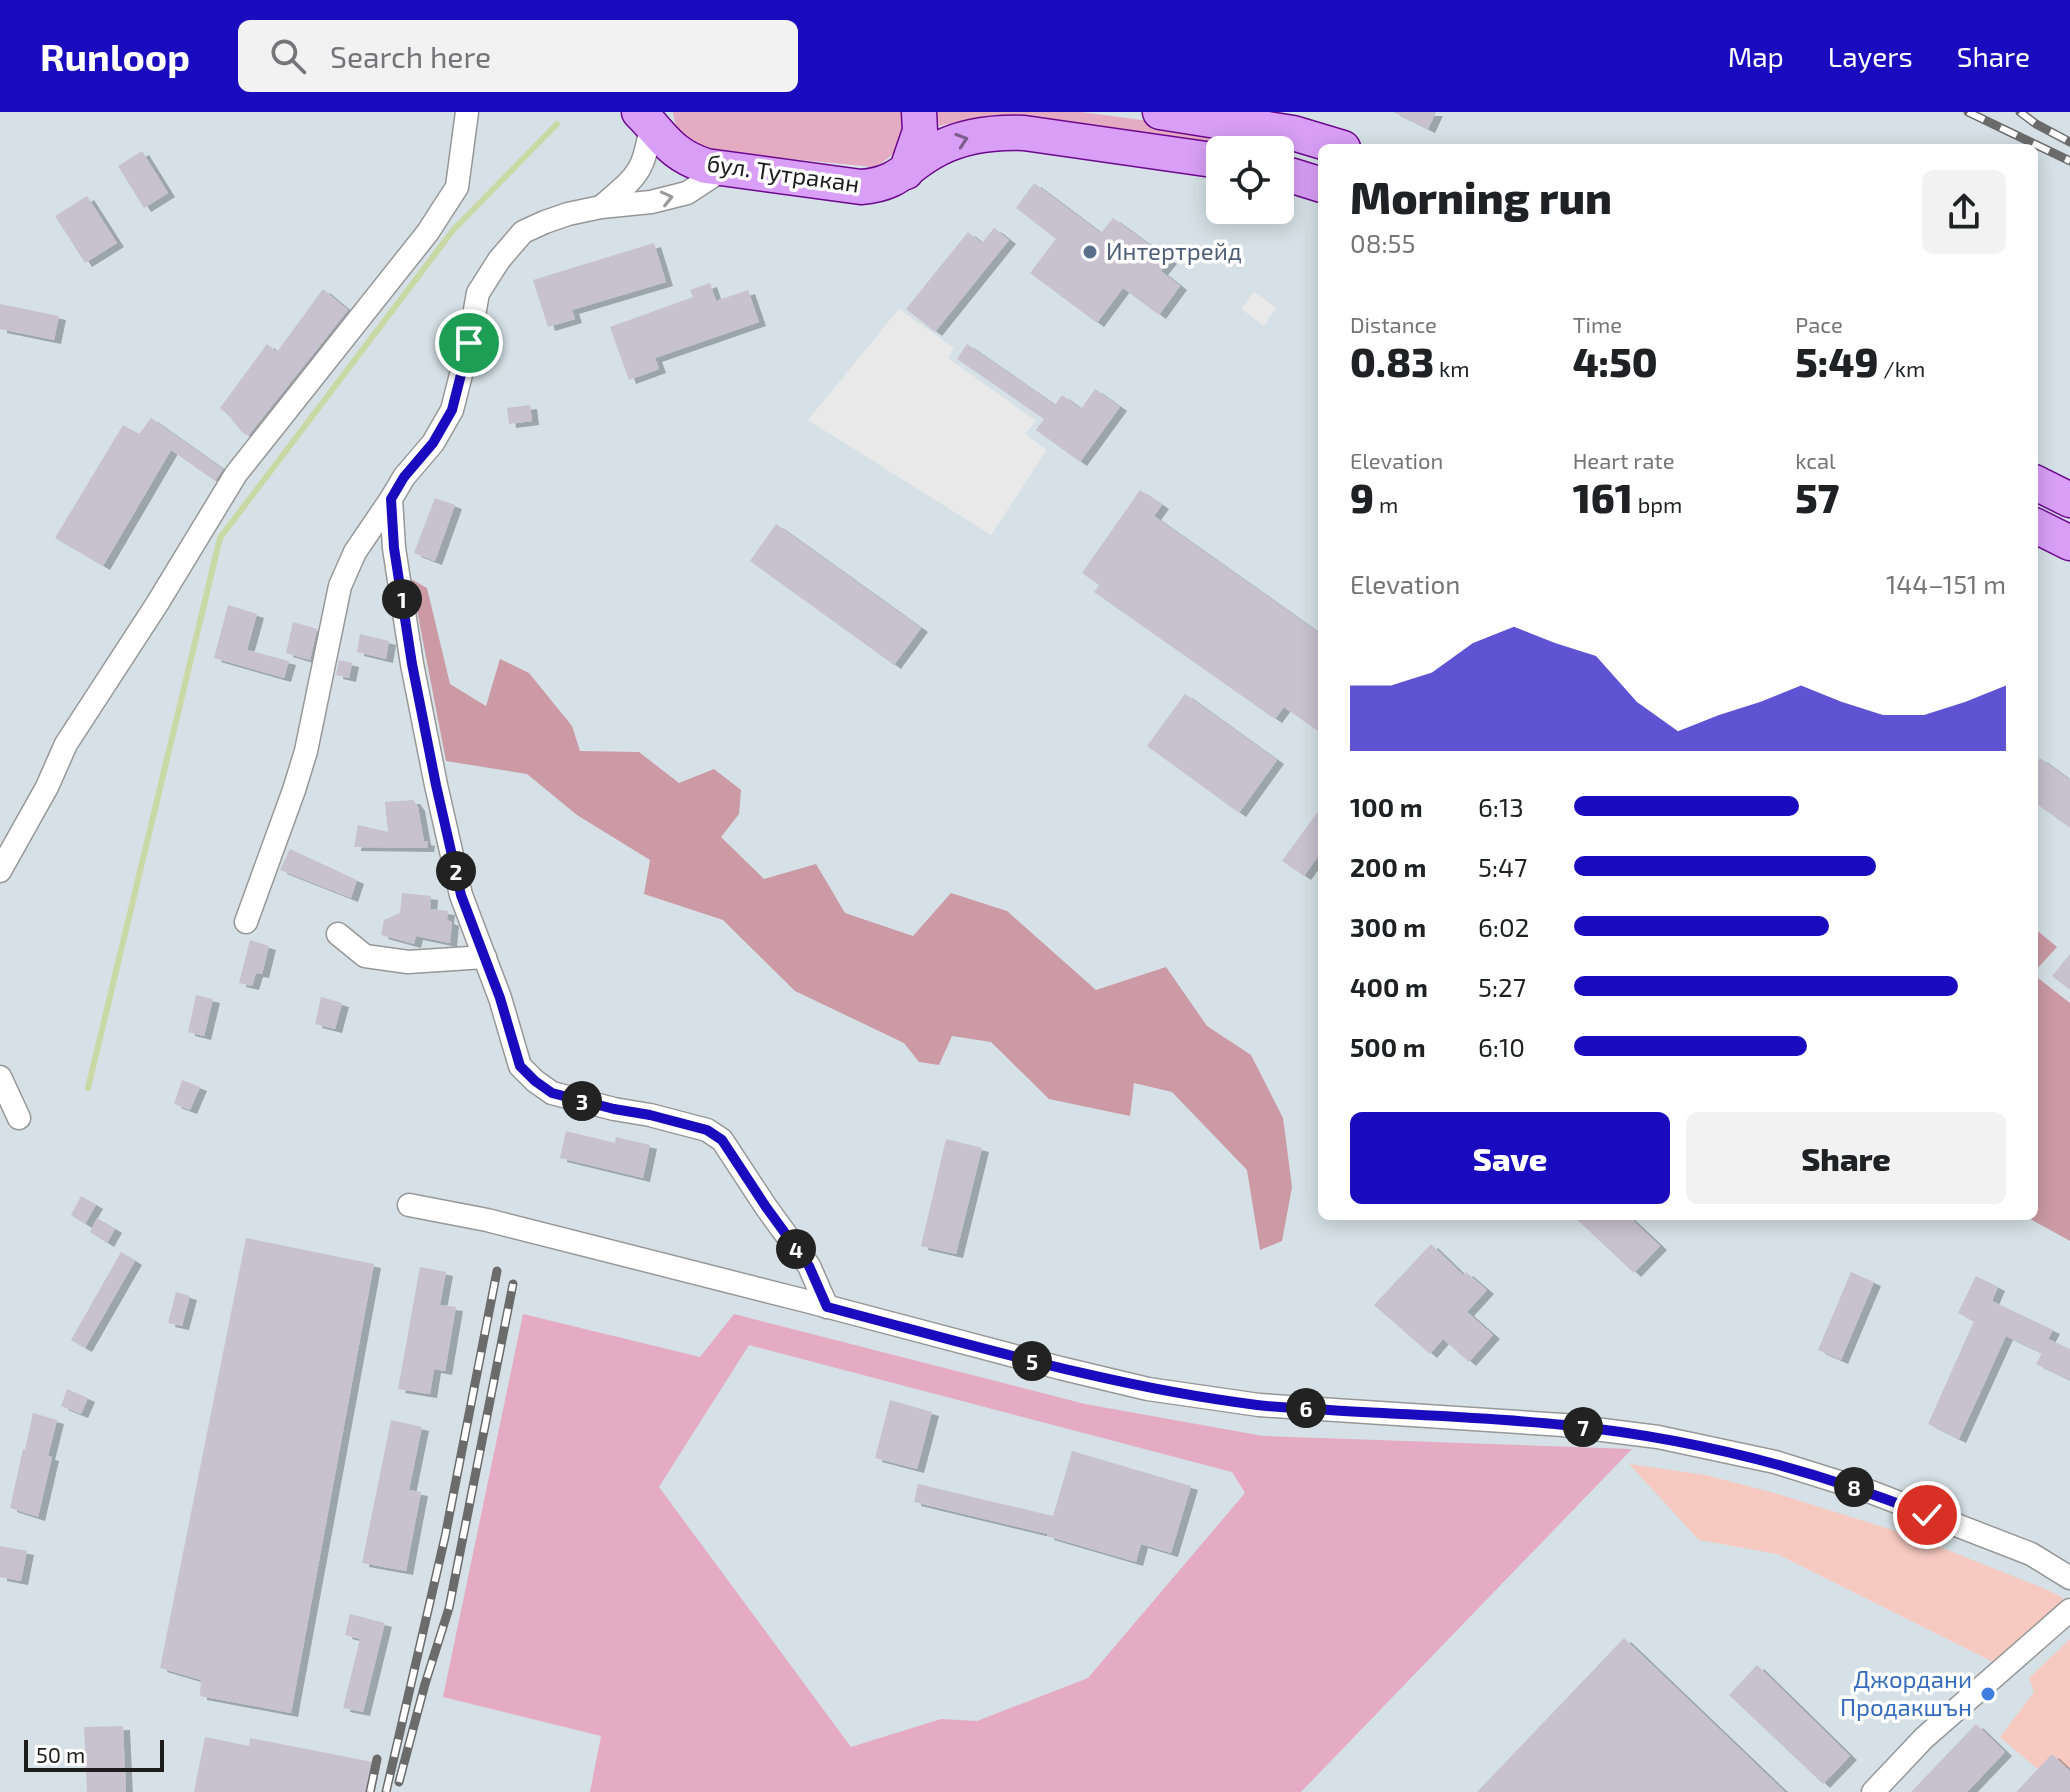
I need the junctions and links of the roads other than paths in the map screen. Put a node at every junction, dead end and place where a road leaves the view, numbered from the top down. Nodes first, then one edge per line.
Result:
1 (467, 112) edge
2 (919, 112) edge
3 (1160, 112) edge
4 (648, 116) edge
5 (1330, 144) edge
6 (1206, 159) edge
7 (725, 168) junction
8 (906, 172) junction
9 (1294, 176) edge
10 (1318, 184) edge
11 (601, 207) junction
12 (2038, 484) edge
13 (391, 499) junction
14 (2070, 500) edge
15 (2038, 527) edge
16 (2070, 543) edge
17 (0, 871) edge
18 (246, 922) dead end
19 (338, 934) dead end
20 (485, 957) junction
21 (0, 1077) edge
22 (19, 1118) dead end
23 (409, 1205) dead end
24 (827, 1307) junction
25 (2070, 1578) edge
26 (2070, 1610) edge
27 (1873, 1792) edge

1 - 17 street
2 - 8 main road
3 - 5 main road
4 - 7 main road, бул. Тутракан
4 - 11 street
8 -> 6 main road, бул. Тутракан
7 - 8 main road, бул. Тутракан
11 -> 7 street
9 - 10 main road
11 - 13 street
12 - 14 main road
13 - 18 street
13 - 20 street
15 - 16 main road
19 - 20 street
20 - 24 street
21 - 22 street
23 - 24 street
24 - 25 street
26 - 27 street

